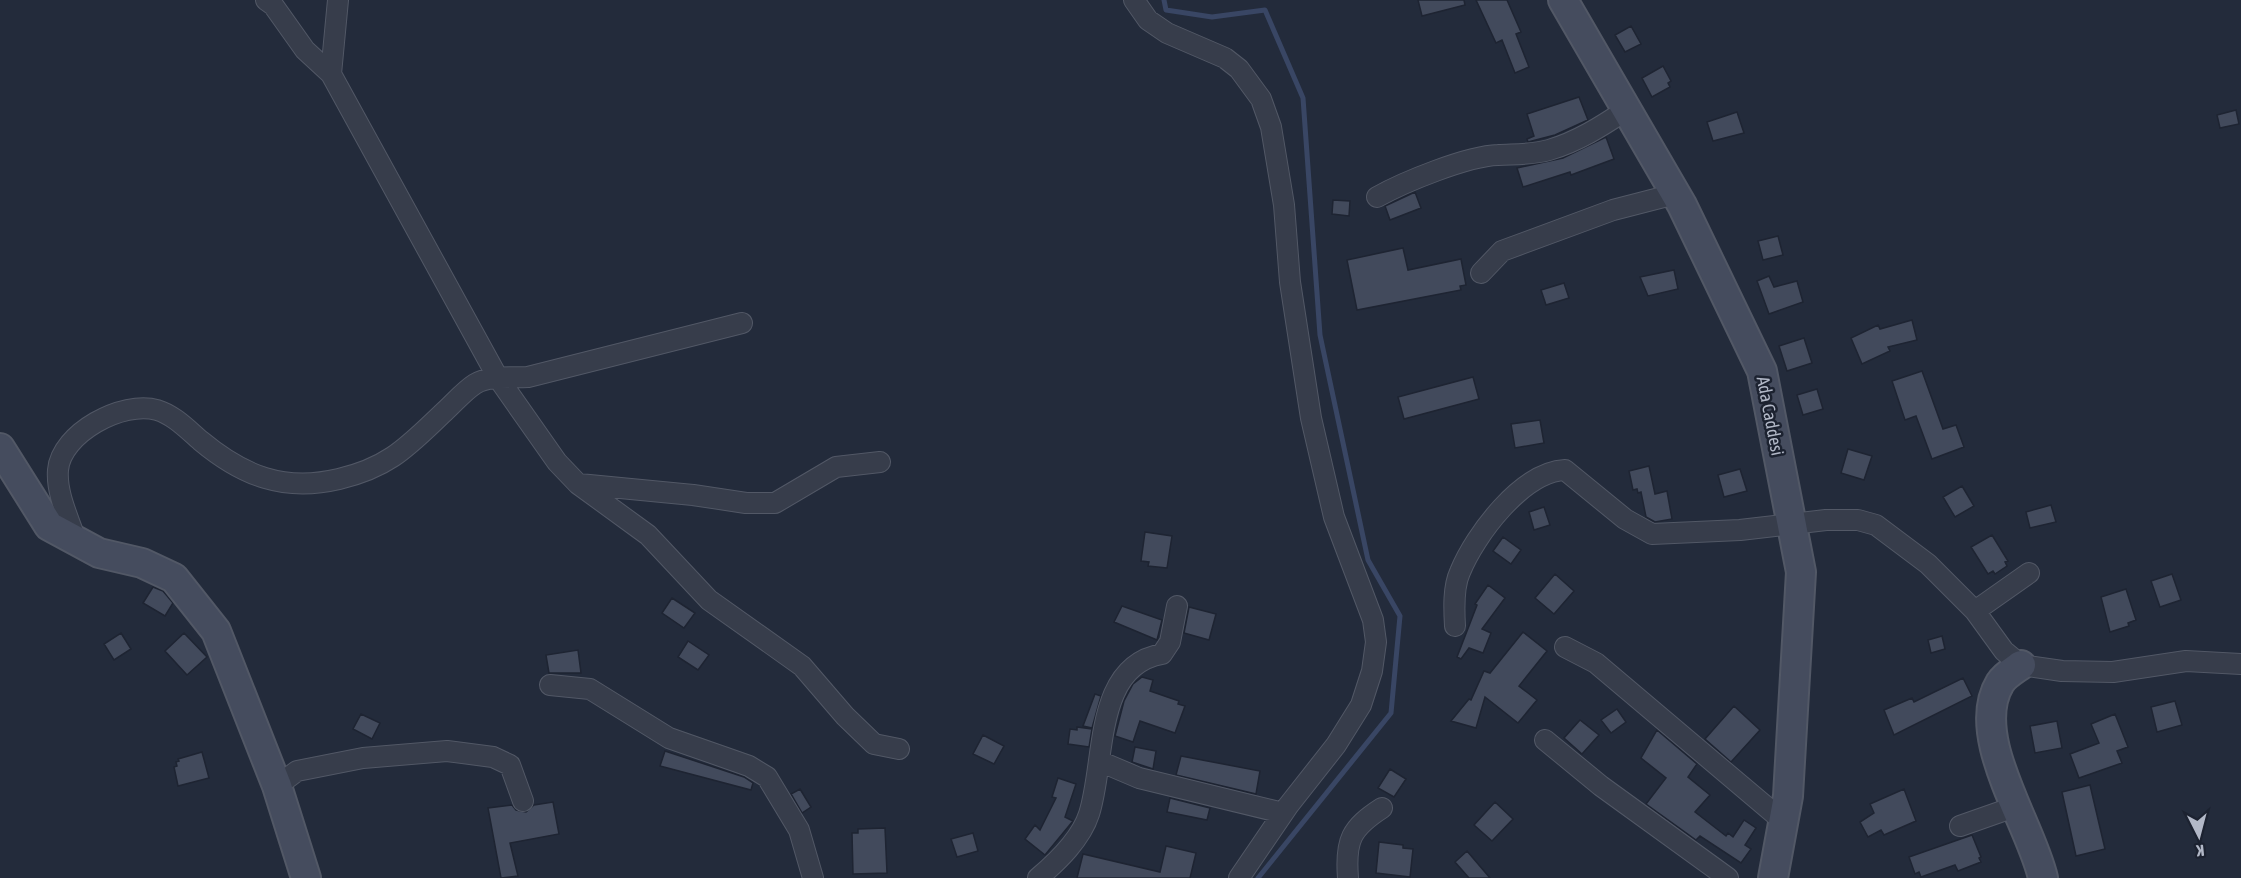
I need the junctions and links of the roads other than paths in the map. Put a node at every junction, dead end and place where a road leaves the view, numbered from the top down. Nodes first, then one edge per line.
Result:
1 (266, 0) edge
2 (338, 0) edge
3 (1134, 0) edge
4 (1563, 0) edge
5 (331, 74) junction
6 (1626, 110) junction
7 (1675, 194) junction
8 (1377, 197) dead end
9 (1481, 273) dead end
10 (742, 323) dead end
11 (498, 378) junction
12 (0, 447) edge
13 (880, 462) dead end
14 (578, 484) junction
15 (1791, 524) junction
16 (76, 541) junction
17 (2029, 573) dead end
18 (1177, 606) dead end
19 (1975, 610) junction
20 (1455, 626) dead end
21 (1565, 647) dead end
22 (2241, 664) edge
23 (2021, 665) junction
24 (550, 685) dead end
25 (1545, 740) dead end
26 (899, 749) dead end
27 (1099, 761) junction
28 (278, 786) junction
29 (523, 801) dead end
30 (2017, 806) junction
31 (1382, 808) dead end
32 (1283, 813) junction
33 (1783, 821) junction
34 (1959, 826) dead end
35 (1352, 877) edge
36 (306, 878) edge
37 (813, 878) edge
38 (1038, 878) edge
39 (1239, 878) edge
40 (1728, 878) edge
41 (1773, 878) edge
42 (2043, 878) edge

1 - 5 street
2 - 5 street
3 - 32 street
4 - 6 main road, Ada Caddesi
5 - 11 street
6 - 7 main road, Ada Caddesi
6 - 8 street
7 - 9 street
7 - 15 main road, Ada Caddesi
10 - 11 street
11 - 14 street
11 - 16 street
12 - 16 main road
13 - 14 street
14 - 26 street
15 - 19 street
15 - 20 street
15 - 33 main road, Ada Caddesi
16 - 28 main road
17 - 19 street
18 - 27 street
19 - 23 street
21 - 33 street
22 - 23 street
23 - 30 main road
24 - 37 street
25 - 40 street
27 - 32 street
27 - 38 street
28 - 29 street
28 - 36 main road
30 - 34 street
30 - 42 main road
31 - 35 street
32 - 39 street
33 - 41 main road, Ada Caddesi

